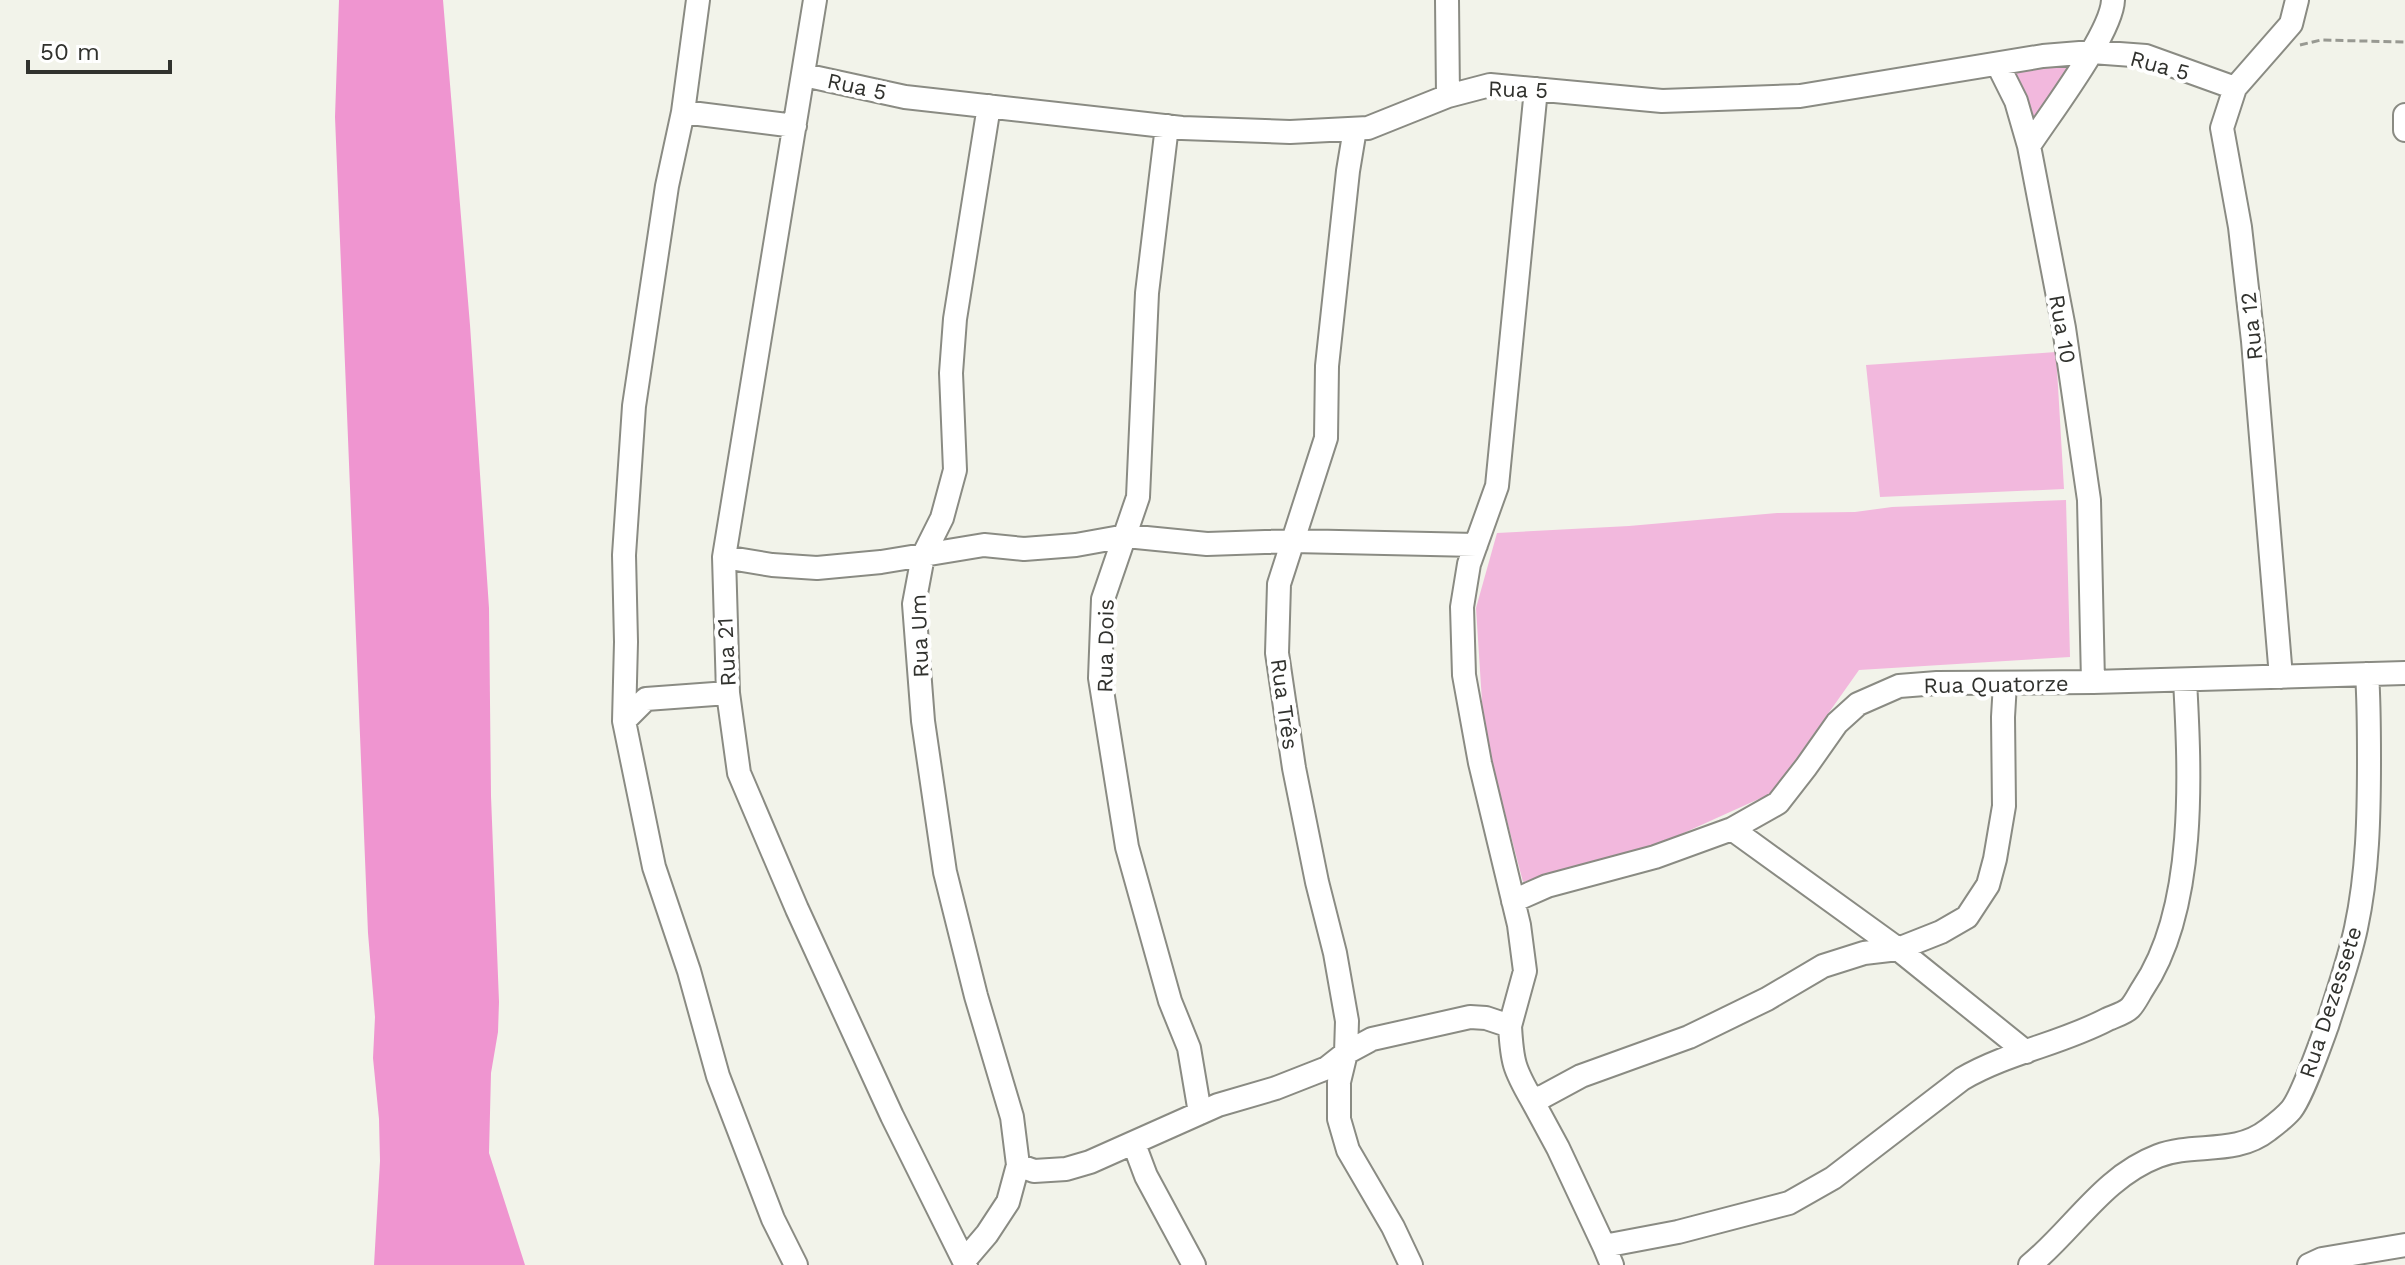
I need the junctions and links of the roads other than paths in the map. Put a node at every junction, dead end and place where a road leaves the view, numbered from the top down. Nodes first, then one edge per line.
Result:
1 (698, 0) edge
2 (815, 0) edge
3 (1447, 0) edge
4 (2113, 0) edge
5 (2297, 0) edge
6 (2092, 52) junction
7 (1998, 65) junction
8 (804, 75) junction
9 (2235, 88) junction
10 (1536, 89) junction
11 (1448, 96) junction
12 (989, 106) junction
13 (683, 112) junction
14 (2405, 115) edge
15 (795, 126) junction
16 (1167, 126) junction
17 (1355, 129) junction
18 (2405, 130) edge
19 (2029, 146) junction
20 (1126, 536) junction
21 (1293, 541) junction
22 (1476, 545) junction
23 (923, 556) junction
24 (724, 557) junction
25 (2405, 673) edge
26 (2367, 674) junction
27 (2281, 677) junction
28 (2185, 680) junction
29 (2093, 682) junction
30 (2005, 683) junction
31 (728, 693) junction
32 (624, 721) junction
33 (1732, 829) junction
34 (1513, 901) junction
35 (1898, 949) junction
36 (1510, 1026) junction
37 (2026, 1052) junction
38 (1346, 1053) junction
39 (1532, 1100) junction
40 (1200, 1113) junction
41 (1134, 1144) junction
42 (1018, 1165) junction
43 (2396, 1253) edge
44 (1608, 1256) edge
45 (965, 1263) edge
46 (796, 1265) edge
47 (1194, 1265) edge
48 (1411, 1265) edge
49 (2030, 1265) edge
50 (2309, 1265) edge

1 - 13 street
2 - 8 street, Rua 21
3 - 11 street
4 - 6 street
5 - 9 street, Rua 12
6 - 7 street, Rua 5
6 - 9 street, Rua 5
6 - 19 street
7 - 10 street, Rua 5
7 - 19 street, Rua 10
8 - 12 street, Rua 5
8 - 15 street, Rua 21
9 - 27 street, Rua 12
10 - 11 street, Rua 5
10 - 22 street
11 - 17 street, Rua 5
12 - 16 street, Rua 5
12 - 23 street, Rua Um
13 - 15 street
13 - 32 street
14 - 18 street
15 - 24 street, Rua 21
16 - 17 street, Rua 5
16 - 20 street, Rua Dois
17 - 21 street, Rua Três
19 - 29 street, Rua 10
20 - 21 street
20 - 23 street
20 - 40 street, Rua Dois
21 - 22 street
21 - 38 street, Rua Três
22 - 34 street
23 - 24 street
23 - 42 street, Rua Um
24 - 31 street, Rua 21
25 - 26 street, Rua Quatorze
26 - 27 street, Rua Quatorze
26 - 49 street, Rua Dezessete
27 - 28 street, Rua Quatorze
28 - 29 street, Rua Quatorze
28 - 37 street
29 - 30 street, Rua Quatorze
30 - 33 street, Rua Quatorze
30 - 35 street
31 - 32 street
31 - 45 street, Rua 21
32 - 46 street
33 - 34 street, Rua Quatorze
33 - 35 street
34 - 36 street
35 - 37 street
35 - 39 street
36 - 38 street
36 - 39 street
37 - 44 street
38 - 40 street
38 - 48 street, Rua Três
39 - 44 street
40 - 41 street
41 - 42 street
41 - 47 street
42 - 45 street
43 - 50 street

